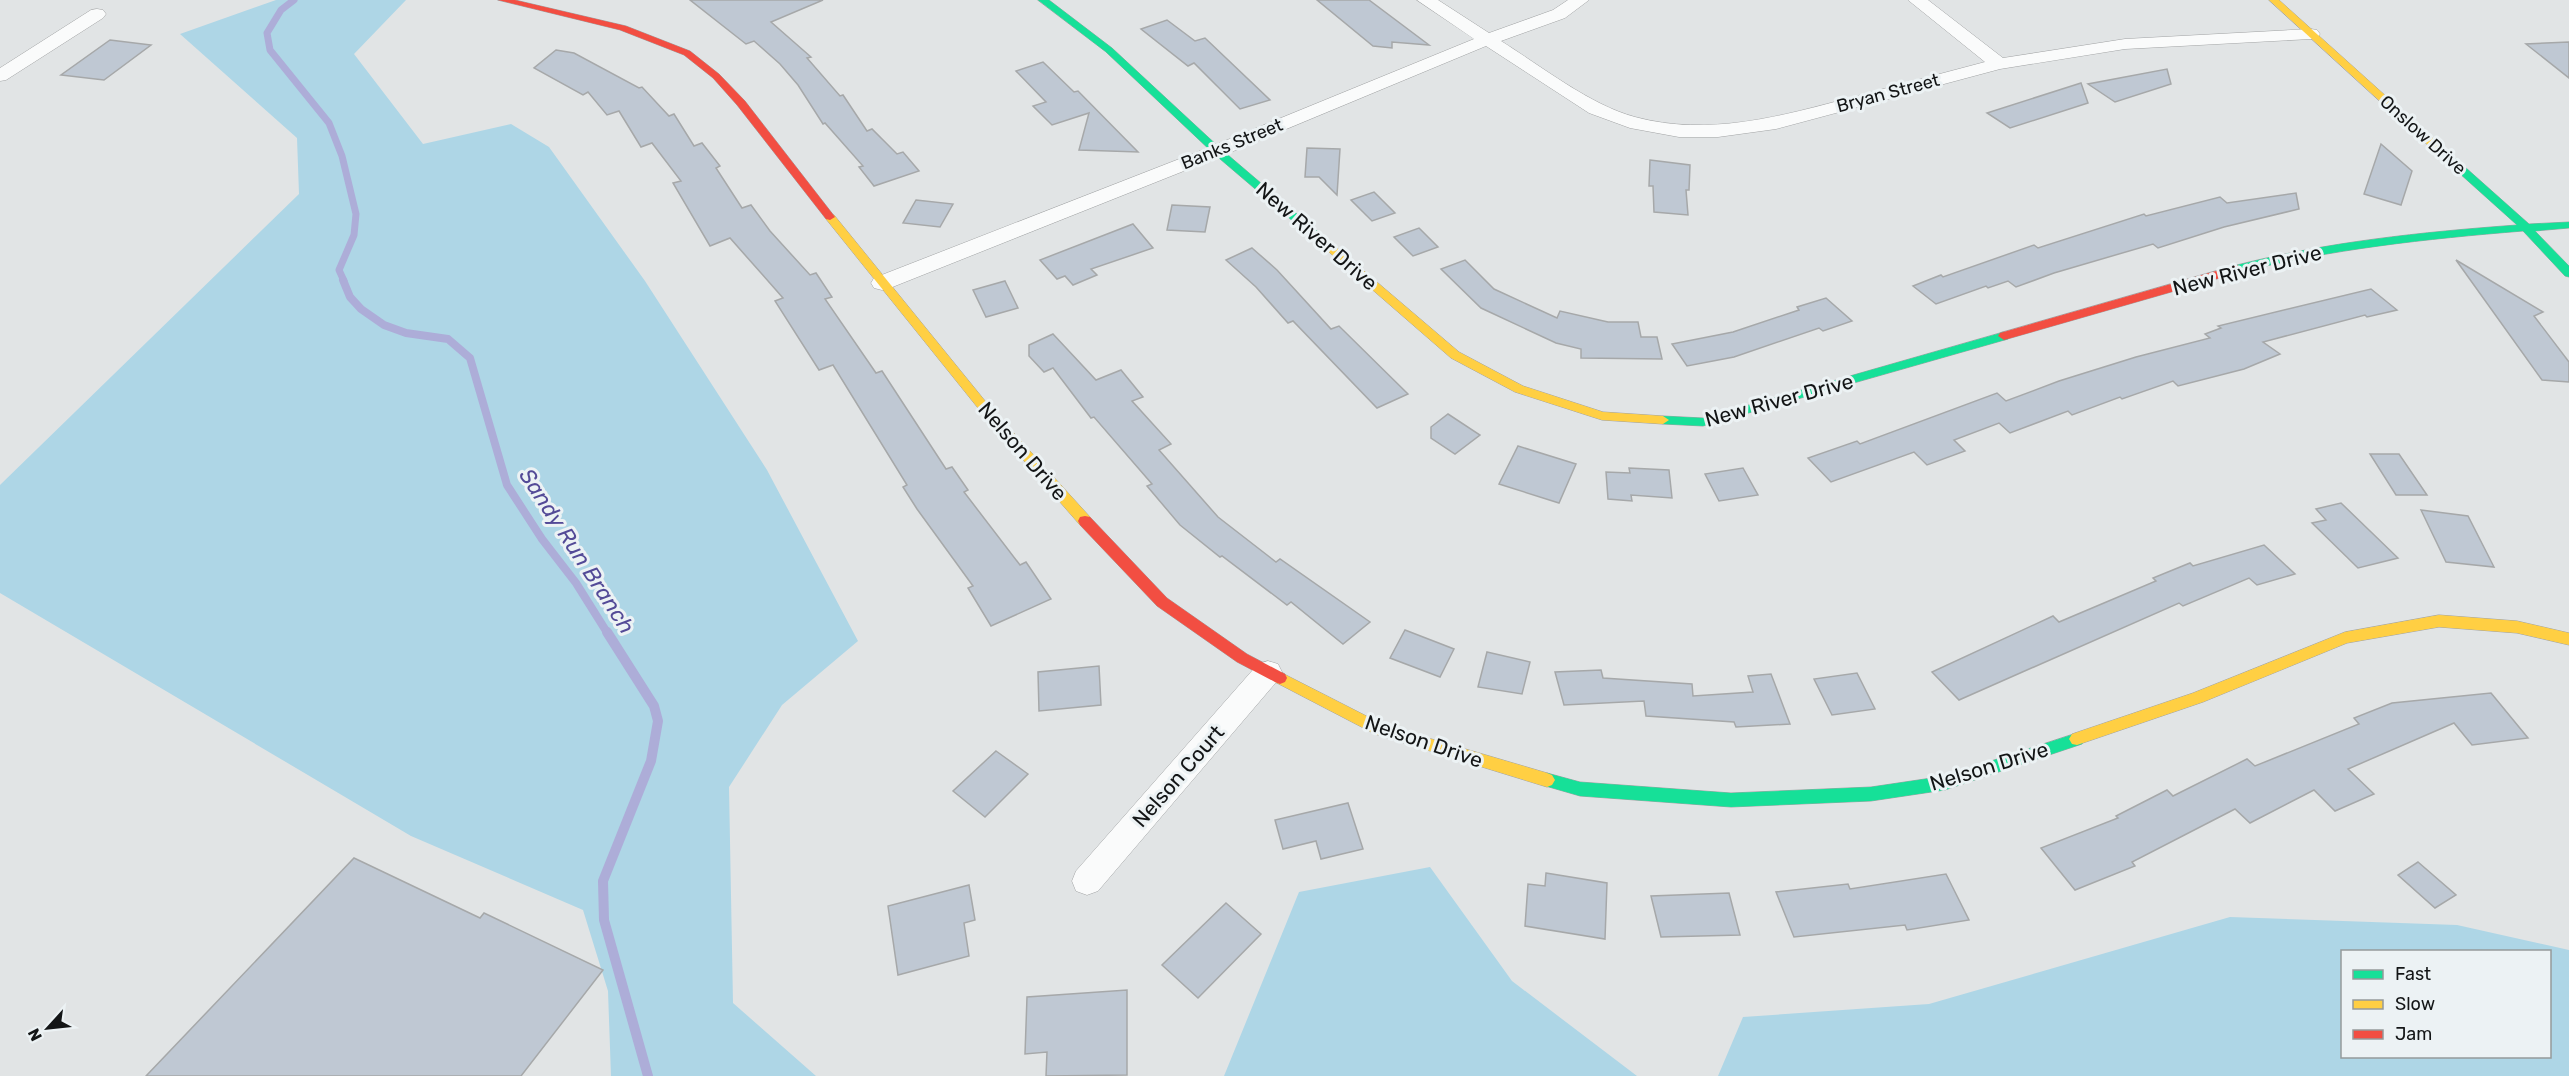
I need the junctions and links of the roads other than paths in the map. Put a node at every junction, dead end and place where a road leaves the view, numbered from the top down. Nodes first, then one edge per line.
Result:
1 (503, 0) edge
2 (1043, 0) edge
3 (1426, 0) edge
4 (1580, 0) edge
5 (1917, 0) edge
6 (2274, 0) edge
7 (97, 14) dead end
8 (2311, 34) junction
9 (1486, 40) junction
10 (1999, 64) junction
11 (0, 76) edge
12 (1217, 151) junction
13 (2569, 225) edge
14 (2525, 227) junction
15 (2569, 273) edge
16 (882, 283) junction
17 (2569, 639) edge
18 (1268, 672) junction
19 (1087, 880) dead end

1 - 16 street, Nelson Drive
2 - 12 street, New River Drive
3 - 9 street, Bryan Street
4 - 9 street, Banks Street
5 - 10 street
6 - 8 street, Onslow Drive
7 - 11 street
8 - 10 street, Bryan Street
8 - 14 street, Onslow Drive
9 - 10 street, Bryan Street
9 - 12 street, Banks Street
12 - 14 street, New River Drive
12 - 16 street, Banks Street
13 - 14 street, New River Drive
14 - 15 street, Onslow Drive
16 - 18 street, Nelson Drive
17 - 18 street, Nelson Drive
18 - 19 street, Nelson Court

